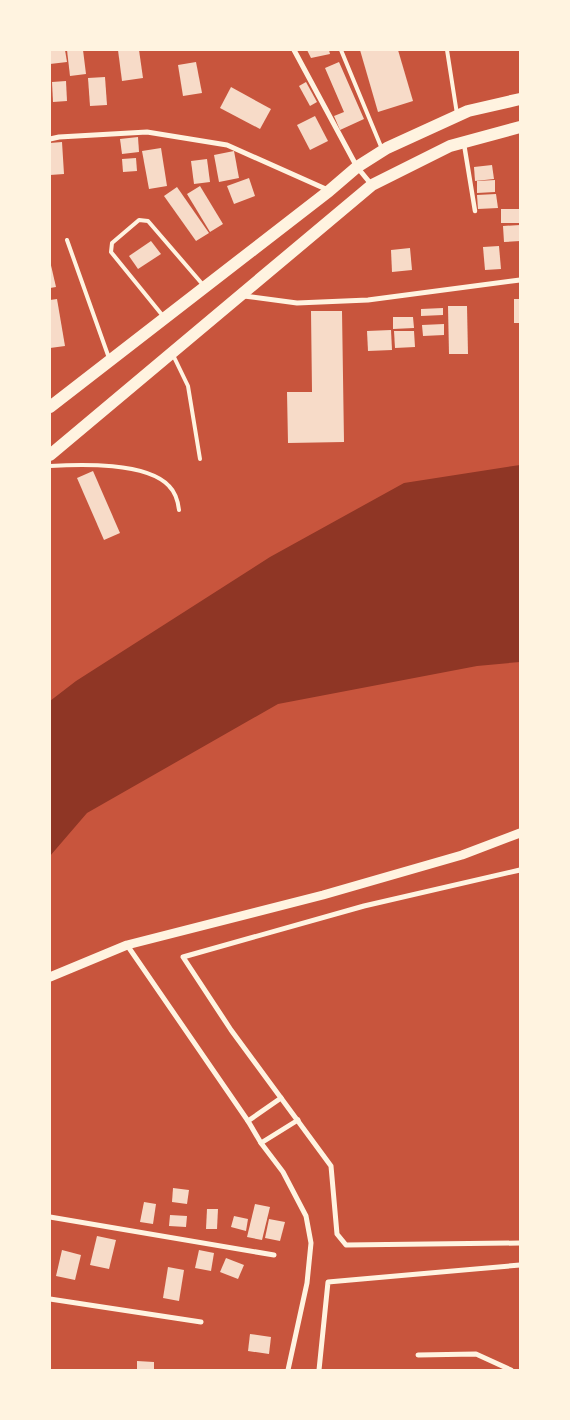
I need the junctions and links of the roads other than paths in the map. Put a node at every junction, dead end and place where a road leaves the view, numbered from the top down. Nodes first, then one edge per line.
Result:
1 (294, 50) edge
2 (341, 50) edge
3 (447, 50) edge
4 (520, 99) edge
5 (458, 116) junction
6 (520, 127) edge
7 (50, 139) edge
8 (464, 142) junction
9 (383, 151) junction
10 (357, 167) junction
11 (372, 185) junction
12 (329, 191) junction
13 (475, 211) dead end
14 (67, 240) dead end
15 (520, 280) edge
16 (204, 287) junction
17 (241, 296) junction
18 (164, 318) junction
19 (172, 353) junction
20 (110, 360) junction
21 (50, 407) edge
22 (50, 455) edge
23 (200, 459) dead end
24 (50, 466) edge
25 (179, 510) dead end
26 (520, 833) edge
27 (520, 870) edge
28 (126, 945) junction
29 (50, 976) edge
30 (281, 1098) junction
31 (298, 1120) junction
32 (248, 1121) junction
33 (261, 1143) junction
34 (50, 1217) edge
35 (520, 1243) edge
36 (274, 1255) dead end
37 (520, 1265) edge
38 (50, 1299) edge
39 (202, 1322) dead end
40 (418, 1355) dead end
41 (288, 1370) edge
42 (319, 1370) edge
43 (511, 1370) edge

1 - 10 street
2 - 9 lane
3 - 5 lane
4 - 5 main road
5 - 9 main road
6 - 8 main road
7 - 12 street
8 - 11 main road
8 - 13 street
9 - 10 main road
10 - 11 street
10 - 12 main road
11 - 17 main road
12 - 16 main road
14 - 20 lane
15 - 17 street
16 - 18 main road
16 - 18 lane
17 - 19 main road
18 - 20 main road
19 - 22 main road
19 - 23 lane
20 - 21 main road
24 - 25 lane
26 - 28 street
27 - 30 street
28 - 29 street
28 - 32 street
30 - 31 street
30 - 32 street
31 - 33 street
31 - 35 street
32 - 33 street
33 - 41 street
34 - 36 street
37 - 42 street
38 - 39 street
40 - 43 street

